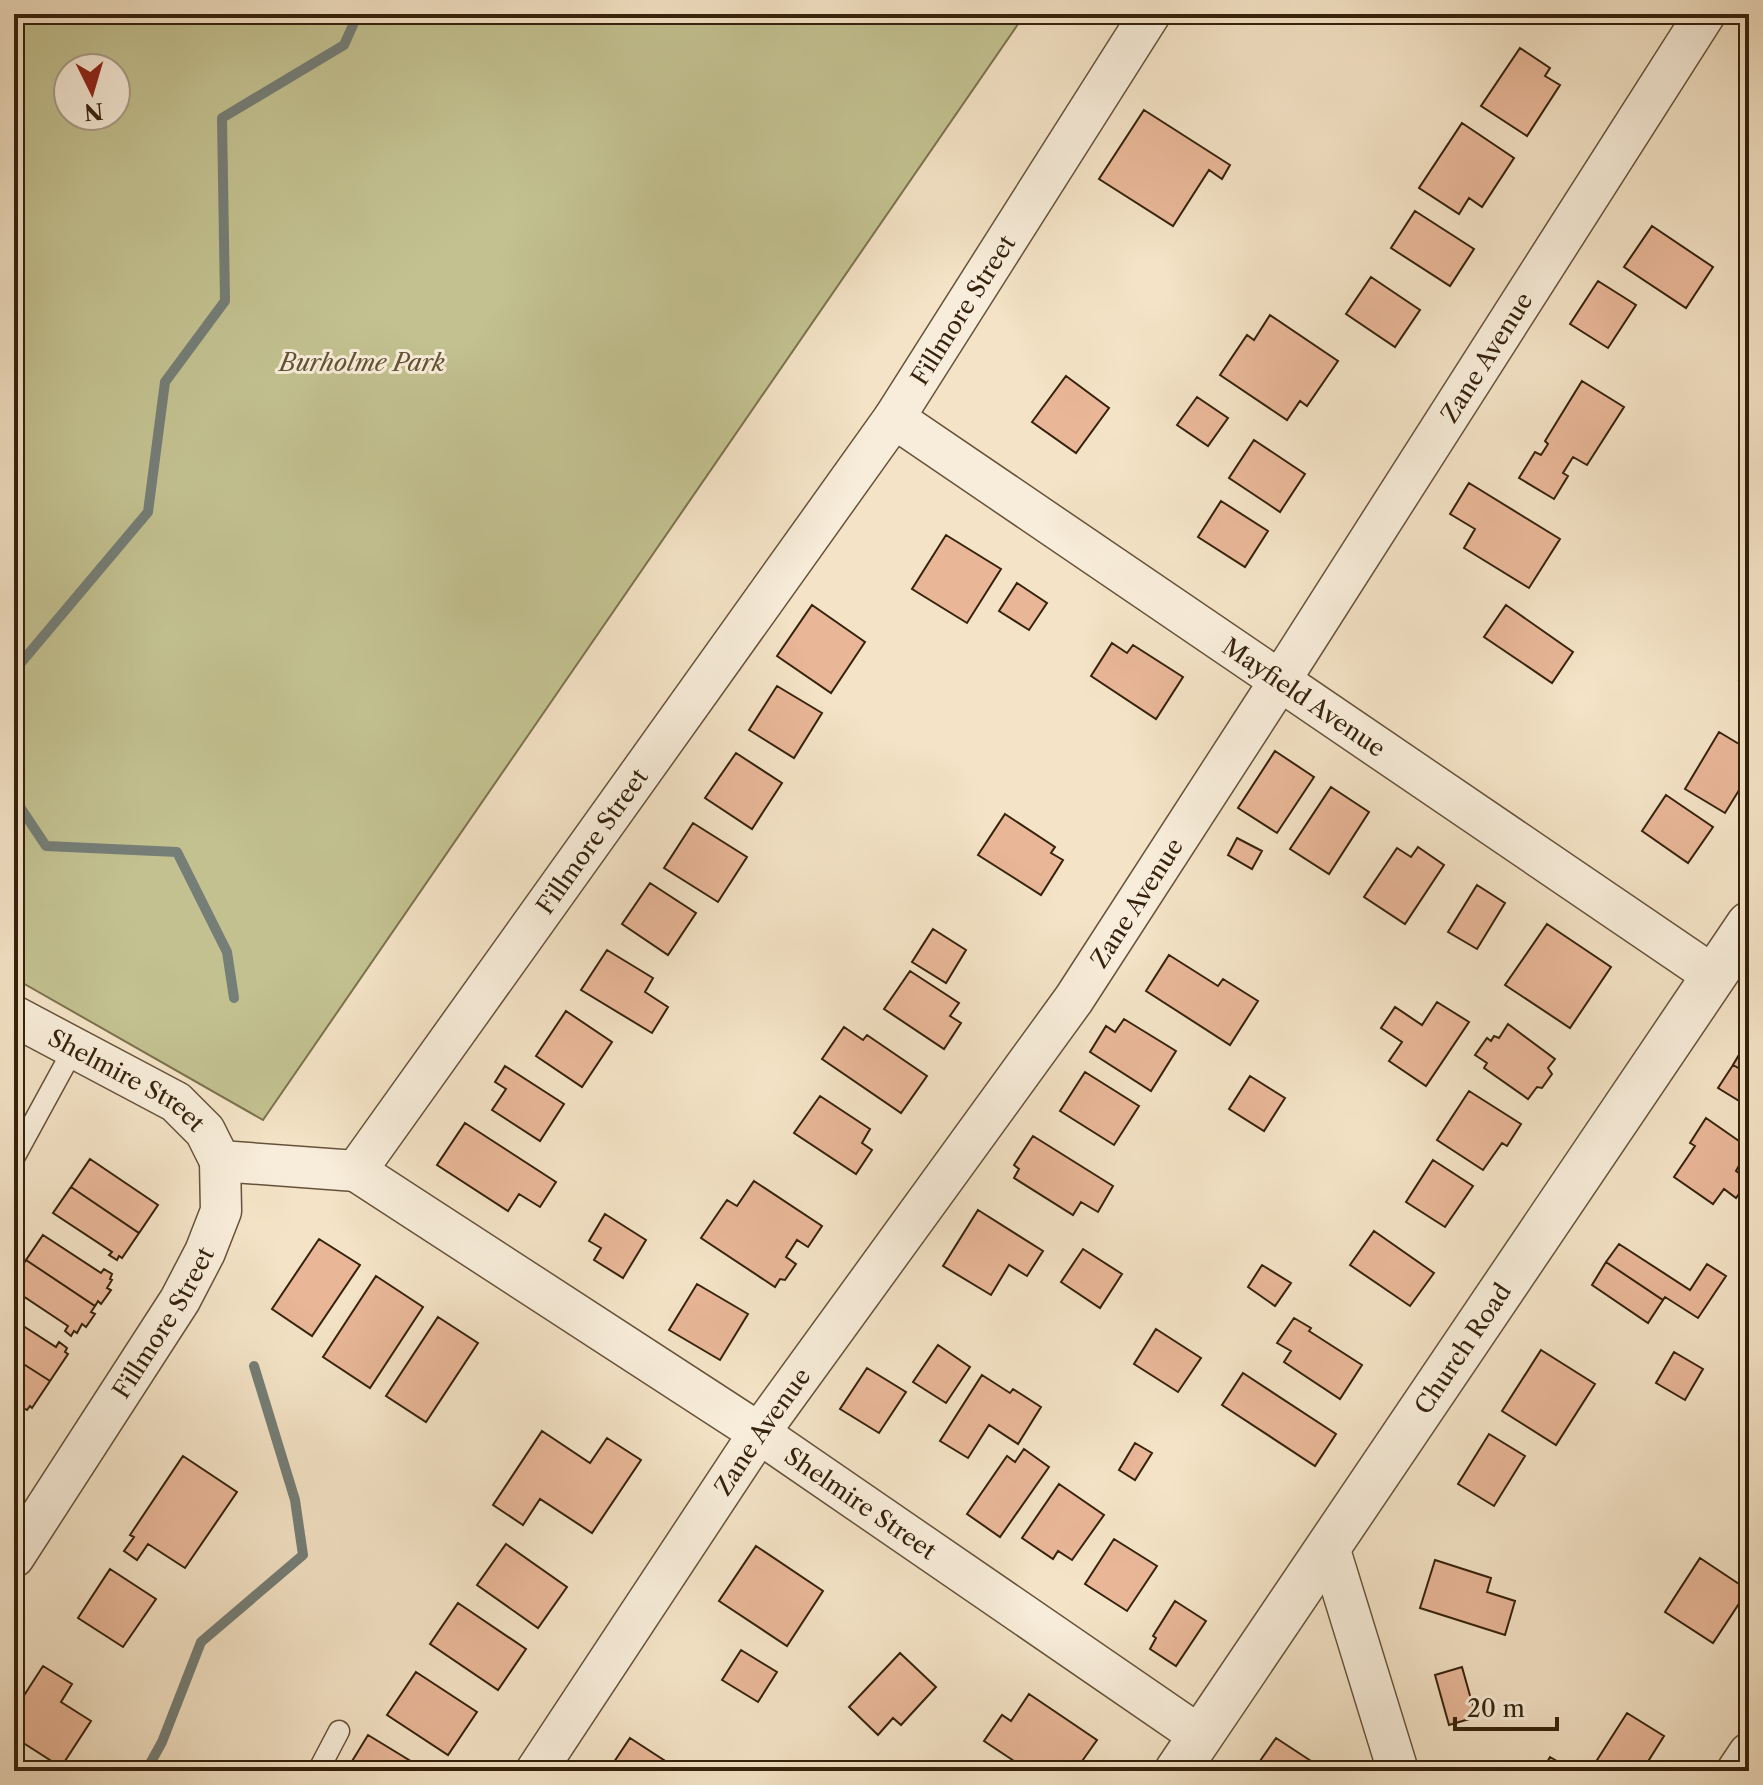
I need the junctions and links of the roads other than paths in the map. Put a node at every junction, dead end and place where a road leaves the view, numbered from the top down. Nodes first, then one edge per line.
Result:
1 (1150, 14) edge
2 (1705, 14) edge
3 (894, 418) junction
4 (1279, 682) junction
5 (1749, 924) edge
6 (1714, 976) junction
7 (14, 1016) edge
8 (74, 1048) junction
9 (14, 1158) edge
10 (220, 1161) junction
11 (356, 1171) junction
12 (759, 1433) junction
13 (1329, 1547) junction
14 (14, 1557) edge
15 (339, 1731) dead end
16 (1749, 1753) edge
17 (1189, 1754) edge
18 (318, 1771) edge
19 (536, 1771) edge
20 (1398, 1771) edge
21 (1737, 1771) edge

1 - 3 street, Fillmore Street
2 - 4 street, Zane Avenue
3 - 4 street, Mayfield Avenue
3 - 11 street, Fillmore Street
4 - 6 street, Mayfield Avenue
4 - 12 street, Zane Avenue
5 - 6 street, Church Road
6 - 13 street, Church Road
7 - 8 street, Shelmire Street
8 - 9 lane
8 - 10 street, Shelmire Street
10 - 11 street
10 - 14 street, Fillmore Street
11 - 12 street, Shelmire Street
12 - 17 street, Shelmire Street
12 - 19 street, Zane Avenue
13 - 17 street, Church Road
13 - 20 street
15 - 18 lane
16 - 21 street

